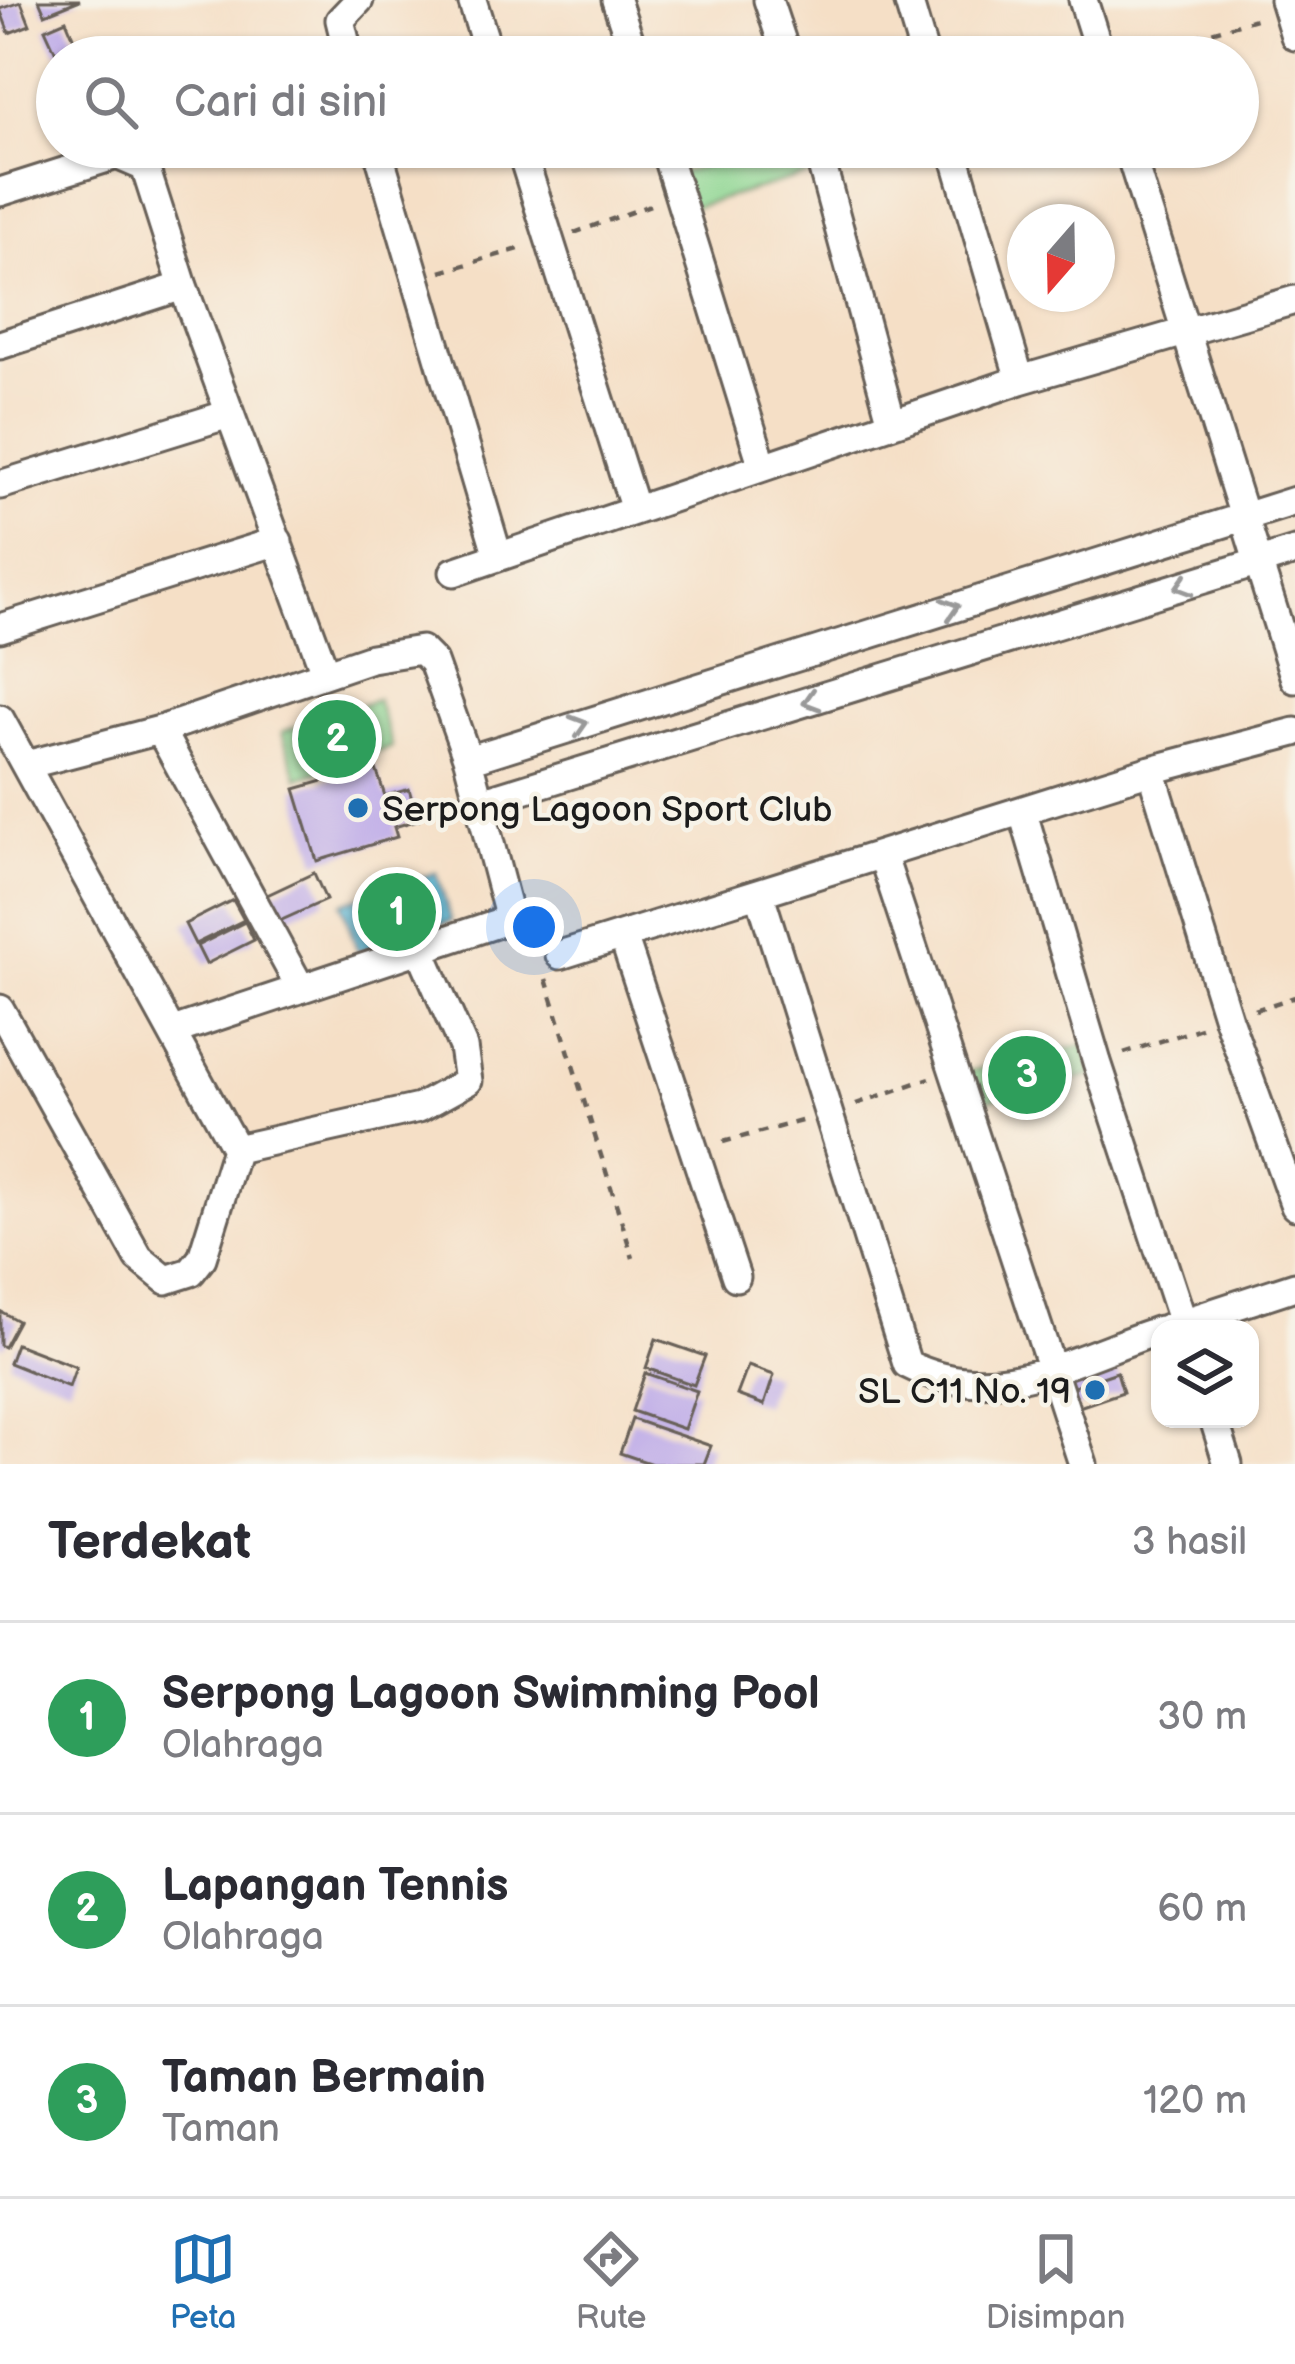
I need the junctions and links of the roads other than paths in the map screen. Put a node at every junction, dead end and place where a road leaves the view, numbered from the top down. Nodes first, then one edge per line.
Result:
1 (359, 0) edge
2 (472, 0) edge
3 (616, 0) edge
4 (768, 0) edge
5 (908, 0) edge
6 (1084, 0) edge
7 (344, 36) edge
8 (483, 36) edge
9 (627, 36) edge
10 (780, 36) edge
11 (919, 36) edge
12 (1095, 36) edge
13 (85, 168) edge
14 (145, 168) edge
15 (384, 168) edge
16 (527, 168) edge
17 (670, 168) edge
18 (823, 168) edge
19 (958, 168) edge
20 (1134, 168) edge
21 (0, 192) edge
22 (182, 286) junction
23 (1295, 300) edge
24 (1185, 336) junction
25 (0, 345) edge
26 (1020, 380) junction
27 (229, 414) junction
28 (892, 423) junction
29 (763, 467) junction
30 (0, 485) edge
31 (1295, 501) edge
32 (634, 510) junction
33 (1243, 517) junction
34 (278, 541) junction
35 (1295, 551) edge
36 (498, 556) junction
37 (1261, 562) junction
38 (454, 572) dead end
39 (0, 628) edge
40 (325, 672) junction
41 (1295, 679) edge
42 (0, 719) edge
43 (160, 730) junction
44 (1295, 732) edge
45 (468, 760) junction
46 (26, 765) junction
47 (1151, 770) junction
48 (478, 803) junction
49 (1023, 813) junction
50 (883, 857) junction
51 (760, 895) junction
52 (623, 936) junction
53 (420, 949) junction
54 (551, 960) road end
55 (299, 985) junction
56 (0, 1009) edge
57 (173, 1031) junction
58 (236, 1149) junction
59 (1295, 1205) edge
60 (736, 1277) dead end
61 (1295, 1286) edge
62 (1171, 1320) edge
63 (1196, 1320) edge
64 (1151, 1336) edge
65 (1051, 1371) junction
66 (1217, 1428) edge
67 (1083, 1464) edge
68 (1228, 1464) edge

1 - 7 street
2 - 8 street
3 - 9 street
4 - 10 street
5 - 11 street
6 - 12 street
13 - 21 street
14 - 22 street
15 - 36 street
16 - 32 street
17 - 29 street
18 - 28 street
19 - 26 street
20 - 24 street
22 - 25 street
22 - 27 street
23 - 24 street
24 - 26 street
24 - 33 street
26 - 28 street
27 - 30 street
27 - 34 street
28 - 29 street
29 - 32 street
31 - 33 street
32 - 36 street
33 - 37 street
45 -> 33 street
34 - 39 street
34 - 40 street
35 - 37 street
36 - 38 street
37 - 41 street
37 -> 48 street
40 - 43 street
40 - 45 street
42 - 46 street
43 - 46 street
43 - 55 street
44 - 47 street
45 - 48 street
46 - 57 street
47 - 49 street
47 - 59 street
48 - 53 street
49 - 50 street
49 - 62 street
50 - 51 street
50 - 65 street
51 - 52 street
51 - 65 street
52 - 54 street
52 - 60 street
53 - 55 street
53 - 58 street
55 - 57 street
56 - 58 street
57 - 58 street
61 - 63 street
64 - 65 street
65 - 67 street
66 - 68 street

